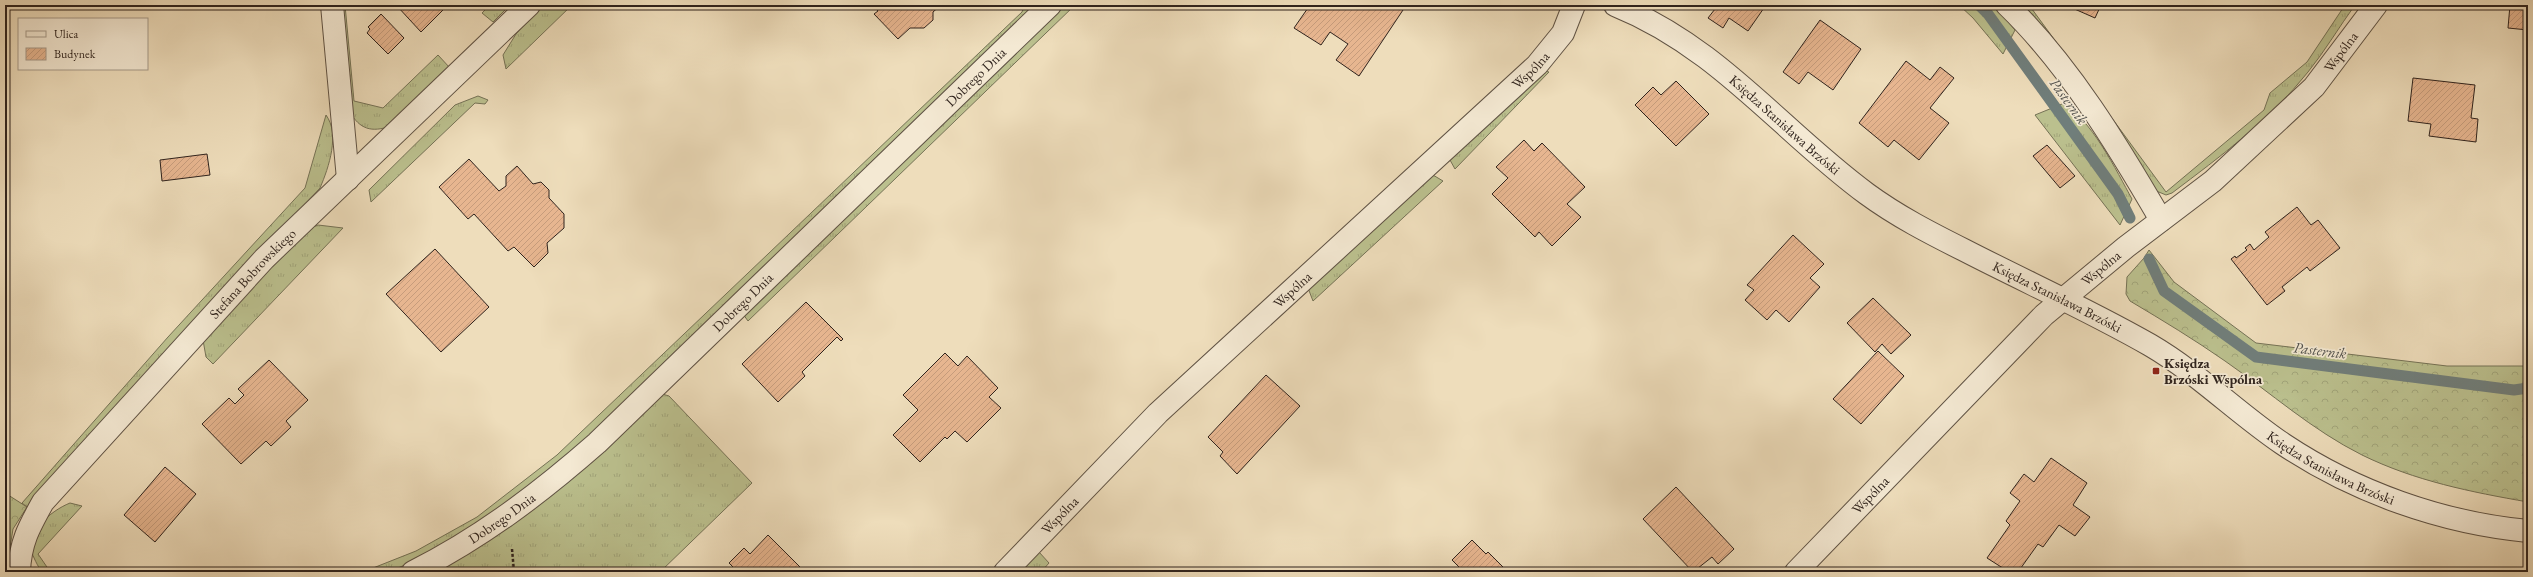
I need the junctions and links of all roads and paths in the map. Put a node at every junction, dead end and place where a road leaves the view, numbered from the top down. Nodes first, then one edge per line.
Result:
1 (332, 5) edge
2 (530, 5) edge
3 (1050, 5) edge
4 (1574, 5) edge
5 (1615, 5) edge
6 (2007, 5) edge
7 (2376, 5) edge
8 (348, 179) junction
9 (2161, 220) junction
10 (2063, 298) junction
11 (2528, 531) edge
12 (19, 572) edge
13 (413, 572) edge
14 (1005, 572) edge
15 (1796, 572) edge

1 - 8 street
2 - 8 street, Stefana Bobrowskiego
3 - 13 street, Dobrego Dnia
4 - 14 street, Wspólna
5 - 10 street, Księdza Stanisława Brzóski
6 - 9 street
7 - 9 street, Wspólna
8 - 12 street, Stefana Bobrowskiego
9 - 10 street, Wspólna
10 - 11 street, Księdza Stanisława Brzóski
10 - 15 street, Wspólna

